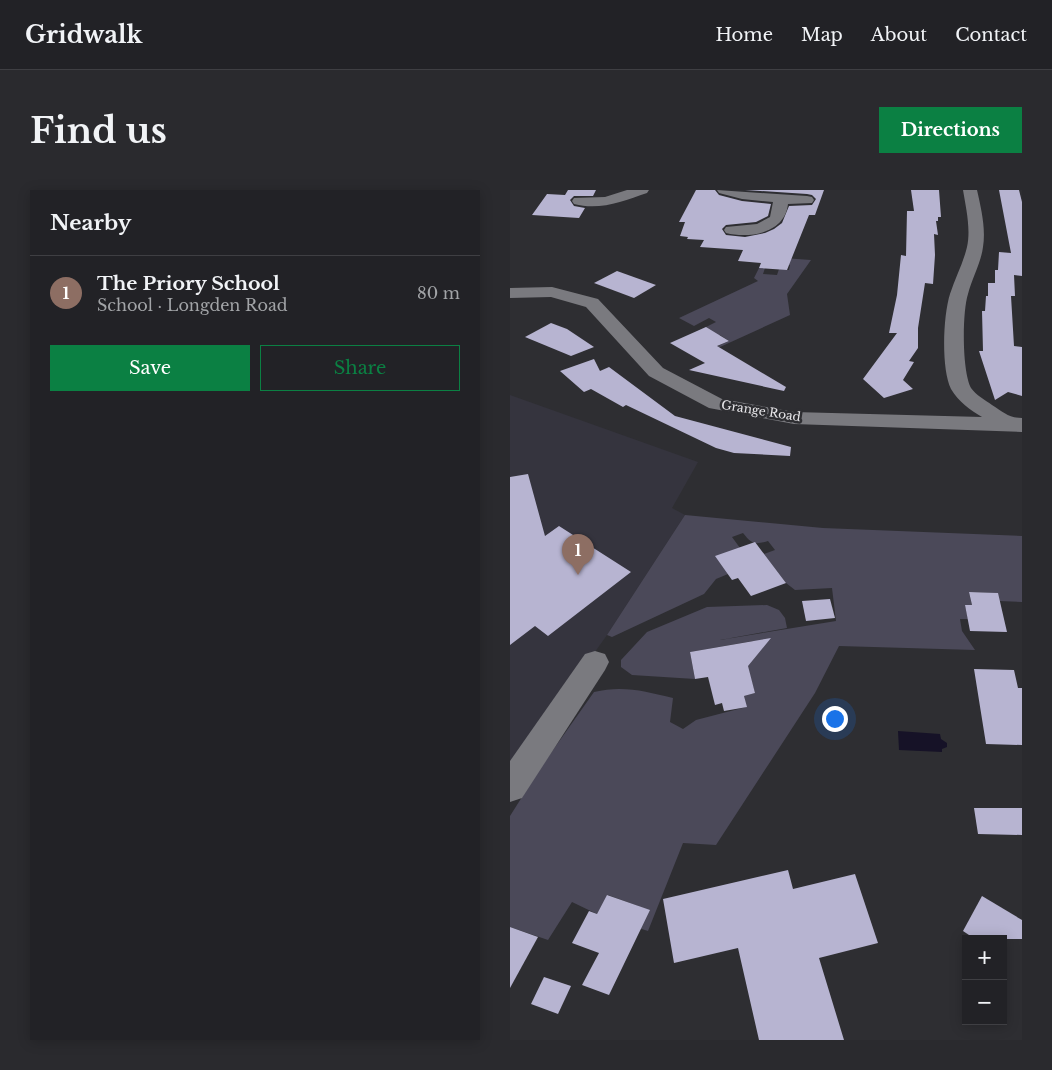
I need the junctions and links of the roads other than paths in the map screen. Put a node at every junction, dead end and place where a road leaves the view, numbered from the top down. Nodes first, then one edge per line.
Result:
1 (642, 190) edge
2 (724, 190) edge
3 (970, 190) edge
4 (781, 200) junction
5 (807, 200) dead end
6 (579, 201) dead end
7 (732, 230) dead end
8 (510, 293) edge
9 (962, 390) junction
10 (926, 421) junction
11 (1014, 424) edge
12 (596, 662) dead end
13 (510, 788) edge

1 - 6 street
2 - 4 street
3 - 9 street
4 - 5 street
4 - 7 street
8 - 10 street, Grange Road
9 - 10 street
9 - 11 street
10 - 11 street, Grange Road
12 - 13 street

